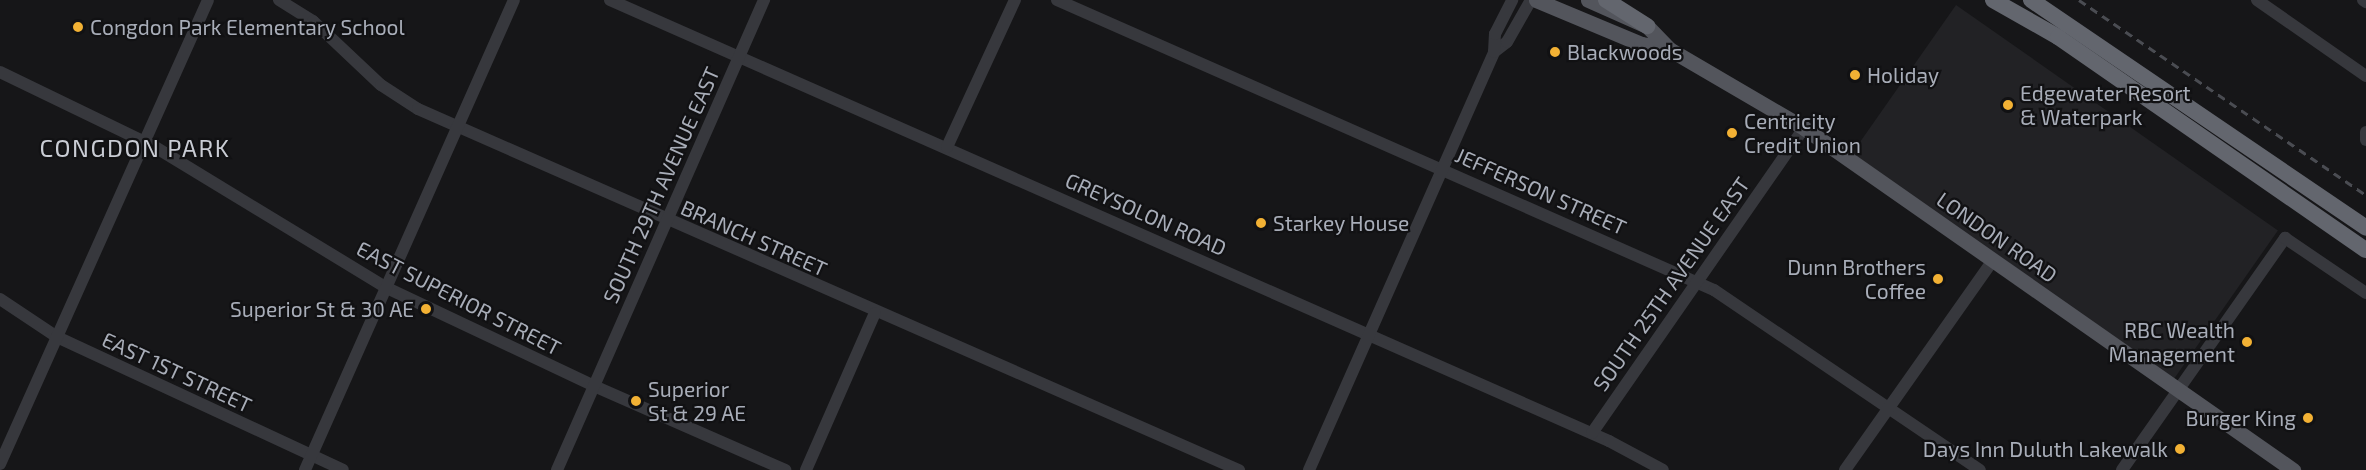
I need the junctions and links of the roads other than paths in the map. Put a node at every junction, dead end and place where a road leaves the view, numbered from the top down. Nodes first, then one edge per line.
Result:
1 (208, 0) edge
2 (279, 0) edge
3 (514, 0) edge
4 (610, 0) edge
5 (764, 0) edge
6 (1014, 0) edge
7 (1057, 0) edge
8 (1512, 0) edge
9 (1531, 0) edge
10 (1536, 0) edge
11 (1588, 0) edge
12 (1606, 0) edge
13 (1993, 0) edge
14 (2031, 0) edge
15 (2257, 0) edge
16 (1647, 26) junction
17 (1669, 49) junction
18 (1494, 52) junction
19 (738, 57) junction
20 (0, 72) edge
21 (2366, 76) edge
22 (457, 128) junction
23 (1804, 128) junction
24 (2366, 132) edge
25 (2366, 140) edge
26 (145, 141) junction
27 (947, 147) junction
28 (1440, 167) junction
29 (668, 221) junction
30 (2366, 228) edge
31 (2366, 250) edge
32 (1993, 260) junction
33 (1697, 283) junction
34 (387, 288) junction
35 (2366, 293) edge
36 (0, 299) edge
37 (875, 313) junction
38 (1368, 334) junction
39 (57, 337) junction
40 (594, 386) junction
41 (2177, 391) junction
42 (1889, 408) junction
43 (1592, 433) junction
44 (312, 457) junction
45 (0, 465) edge
46 (305, 470) edge
47 (343, 470) edge
48 (556, 470) edge
49 (785, 470) edge
50 (806, 470) edge
51 (1239, 470) edge
52 (1310, 470) edge
53 (1663, 470) edge
54 (1845, 470) edge
55 (1980, 470) edge
56 (2122, 470) edge
57 (2293, 470) edge

1 - 26 street
2 - 22 street, BRANCH STREET
3 - 22 street
4 - 19 street, GREYSOLON ROAD
5 - 19 street, SOUTH 29TH AVENUE EAST
6 - 27 street
7 - 28 street, JEFFERSON STREET
8 - 18 street
9 - 18 street
10 - 17 main road, LONDON ROAD
11 - 16 main road, LONDON ROAD
12 - 16 highway
13 - 31 highway
14 - 30 highway
15 - 21 street
16 - 17 main road, LONDON ROAD
17 - 23 main road, LONDON ROAD
18 - 28 street
19 - 27 street, GREYSOLON ROAD
19 - 29 street, SOUTH 29TH AVENUE EAST
20 - 26 street, EAST SUPERIOR STREET
22 - 29 street, BRANCH STREET
22 - 34 street
23 - 32 main road, LONDON ROAD
23 - 33 street, SOUTH 25TH AVENUE EAST
24 - 25 street
26 - 34 street, EAST SUPERIOR STREET
26 - 39 street
27 - 38 street, GREYSOLON ROAD
28 - 33 street, JEFFERSON STREET
28 - 38 street
29 - 37 street, BRANCH STREET
29 - 40 street, SOUTH 29TH AVENUE EAST
32 - 41 main road, LONDON ROAD
32 - 42 street
33 - 42 street, JEFFERSON STREET
33 - 43 street, SOUTH 25TH AVENUE EAST
34 - 40 street, EAST SUPERIOR STREET
34 - 44 street
35 - 41 street
36 - 39 street, EAST 1ST STREET
37 - 50 street
37 - 51 street, BRANCH STREET
38 - 43 street, GREYSOLON ROAD
38 - 52 street
39 - 44 street, EAST 1ST STREET
39 - 45 street
40 - 48 street, SOUTH 29TH AVENUE EAST
40 - 49 street, EAST SUPERIOR STREET
41 - 56 street
41 - 57 main road, LONDON ROAD
42 - 54 street
42 - 55 street, JEFFERSON STREET
43 - 53 street, GREYSOLON ROAD
44 - 46 street
44 - 47 street, EAST 1ST STREET

